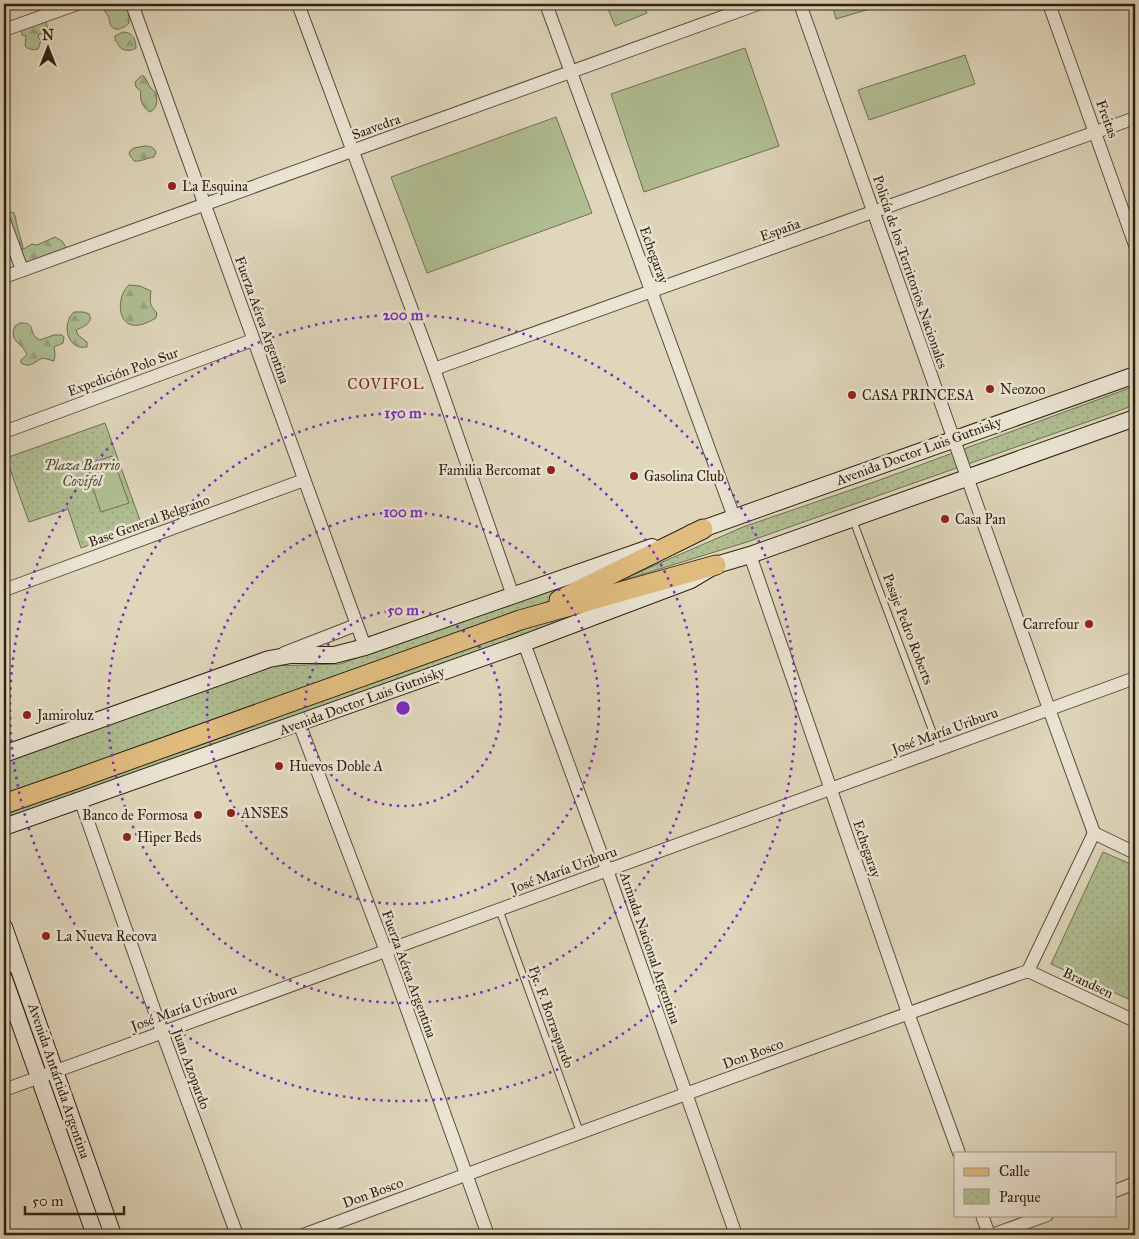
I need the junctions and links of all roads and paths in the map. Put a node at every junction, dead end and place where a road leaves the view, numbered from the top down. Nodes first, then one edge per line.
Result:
1 (77, 4) edge
2 (132, 4) edge
3 (298, 4) edge
4 (546, 4) edge
5 (758, 4) edge
6 (800, 4) edge
7 (1049, 4) edge
8 (4, 30) edge
9 (570, 72) junction
10 (1135, 118) edge
11 (1096, 132) junction
12 (353, 151) junction
13 (205, 204) junction
14 (873, 212) junction
15 (4, 220) edge
16 (1135, 245) edge
17 (22, 270) junction
18 (4, 277) edge
19 (651, 291) junction
20 (253, 340) junction
21 (434, 369) junction
22 (1135, 375) edge
23 (1135, 418) edge
24 (4, 432) edge
25 (953, 439) junction
26 (967, 478) junction
27 (304, 480) junction
28 (734, 517) junction
29 (853, 518) junction
30 (703, 529) junction
31 (750, 555) junction
32 (716, 565) junction
33 (4, 590) edge
34 (513, 596) junction
35 (520, 620) junction
36 (356, 625) junction
37 (524, 643) junction
38 (365, 647) junction
39 (269, 659) junction
40 (1135, 678) edge
41 (1049, 709) junction
42 (300, 723) junction
43 (939, 749) junction
44 (4, 754) edge
45 (831, 788) junction
46 (80, 799) junction
47 (4, 804) edge
48 (4, 827) edge
49 (1094, 833) junction
50 (1135, 853) edge
51 (607, 870) junction
52 (499, 910) junction
53 (4, 927) edge
54 (386, 951) junction
55 (10, 966) edge
56 (1028, 971) junction
57 (4, 979) edge
58 (908, 1013) junction
59 (1135, 1021) edge
60 (162, 1032) junction
61 (55, 1071) junction
62 (38, 1077) junction
63 (4, 1090) edge
64 (686, 1095) junction
65 (580, 1132) junction
66 (959, 1152) edge
67 (466, 1175) junction
68 (1135, 1183) edge
69 (1116, 1190) edge
70 (982, 1216) edge
71 (1044, 1216) edge
72 (94, 1235) edge
73 (113, 1235) edge
74 (237, 1235) edge
75 (303, 1235) edge
76 (488, 1235) edge
77 (736, 1235) edge
78 (991, 1235) edge

1 - 8 street
2 - 13 street, Fuerza Aérea Argentina
3 - 12 street
4 - 9 street, Echegaray
5 - 9 street, Saavedra
6 - 14 street, Policía de los Territorios Nacionales
7 - 11 street, Freitas
9 - 12 street, Saavedra
9 - 19 street, Echegaray
10 - 11 street, España
11 - 14 street, España
11 - 16 street, Freitas
12 - 13 street, Saavedra
12 - 21 street
13 - 17 street, Saavedra
13 - 20 street, Fuerza Aérea Argentina
14 - 19 street, España
14 - 25 street, Policía de los Territorios Nacionales
15 - 17 street
17 - 18 street, Saavedra
19 - 21 street, España
19 - 28 street, Echegaray
20 - 24 street, Expedición Polo Sur
20 - 27 street, Fuerza Aérea Argentina
21 - 34 street
22 - 25 main road, Avenida Doctor Luis Gutnisky
23 - 26 main road, Avenida Doctor Luis Gutnisky
25 - 26 street, Policía de los Territorios Nacionales
25 - 28 main road, Avenida Doctor Luis Gutnisky
26 - 29 main road, Avenida Doctor Luis Gutnisky
26 - 41 street, Policía de los Territorios Nacionales
27 - 33 street, Base General Belgrano
27 - 36 street, Fuerza Aérea Argentina
28 - 30 main road, Avenida Doctor Luis Gutnisky
29 - 31 main road, Avenida Doctor Luis Gutnisky
29 - 43 lane, Pasaje Pedro Roberts
30 - 34 main road, Avenida Doctor Luis Gutnisky
30 - 35 main road, Avenida Doctor Luis Gutnisky
31 - 32 main road, Avenida Doctor Luis Gutnisky
31 - 45 street, Echegaray
32 - 35 main road, Avenida Doctor Luis Gutnisky
32 - 37 main road, Avenida Doctor Luis Gutnisky
34 - 38 main road, Avenida Doctor Luis Gutnisky
35 - 47 main road, Avenida Doctor Luis Gutnisky
36 - 38 street, Fuerza Aérea Argentina
36 - 39 street
37 - 42 main road, Avenida Doctor Luis Gutnisky
37 - 51 street, Armada Nacional Argentina
38 - 39 main road, Avenida Doctor Luis Gutnisky
39 - 44 main road, Avenida Doctor Luis Gutnisky
40 - 41 street, José María Uriburu
41 - 43 street, José María Uriburu
41 - 49 street, Policía de los Territorios Nacionales
42 - 46 main road, Avenida Doctor Luis Gutnisky
42 - 54 street, Fuerza Aérea Argentina
43 - 45 street, José María Uriburu
45 - 51 street, José María Uriburu
45 - 58 street, Echegaray
46 - 48 main road, Avenida Doctor Luis Gutnisky
46 - 60 street, Juan Azopardo
49 - 50 street
49 - 56 street
51 - 52 street, José María Uriburu
51 - 64 street, Armada Nacional Argentina
52 - 54 street, José María Uriburu
52 - 65 lane, Pje. F. Borraspardo
53 - 55 main road, Avenida Antártida Argentina
54 - 60 street, José María Uriburu
54 - 67 street, Fuerza Aérea Argentina
55 - 61 main road, Avenida Antártida Argentina
56 - 58 street, Don Bosco
56 - 59 street, Brandsen
57 - 62 main road, Avenida Antártida Argentina
58 - 64 street, Don Bosco
58 - 66 street, Echegaray
60 - 61 street, José María Uriburu
60 - 74 street, Juan Azopardo
61 - 62 street, José María Uriburu
61 - 73 main road, Avenida Antártida Argentina
62 - 63 street, José María Uriburu
62 - 72 main road, Avenida Antártida Argentina
64 - 65 street, Don Bosco
64 - 77 street, Armada Nacional Argentina
65 - 67 street, Don Bosco
67 - 75 street, Don Bosco
67 - 76 street, Fuerza Aérea Argentina
68 - 69 street
70 - 78 street
71 - 78 street

